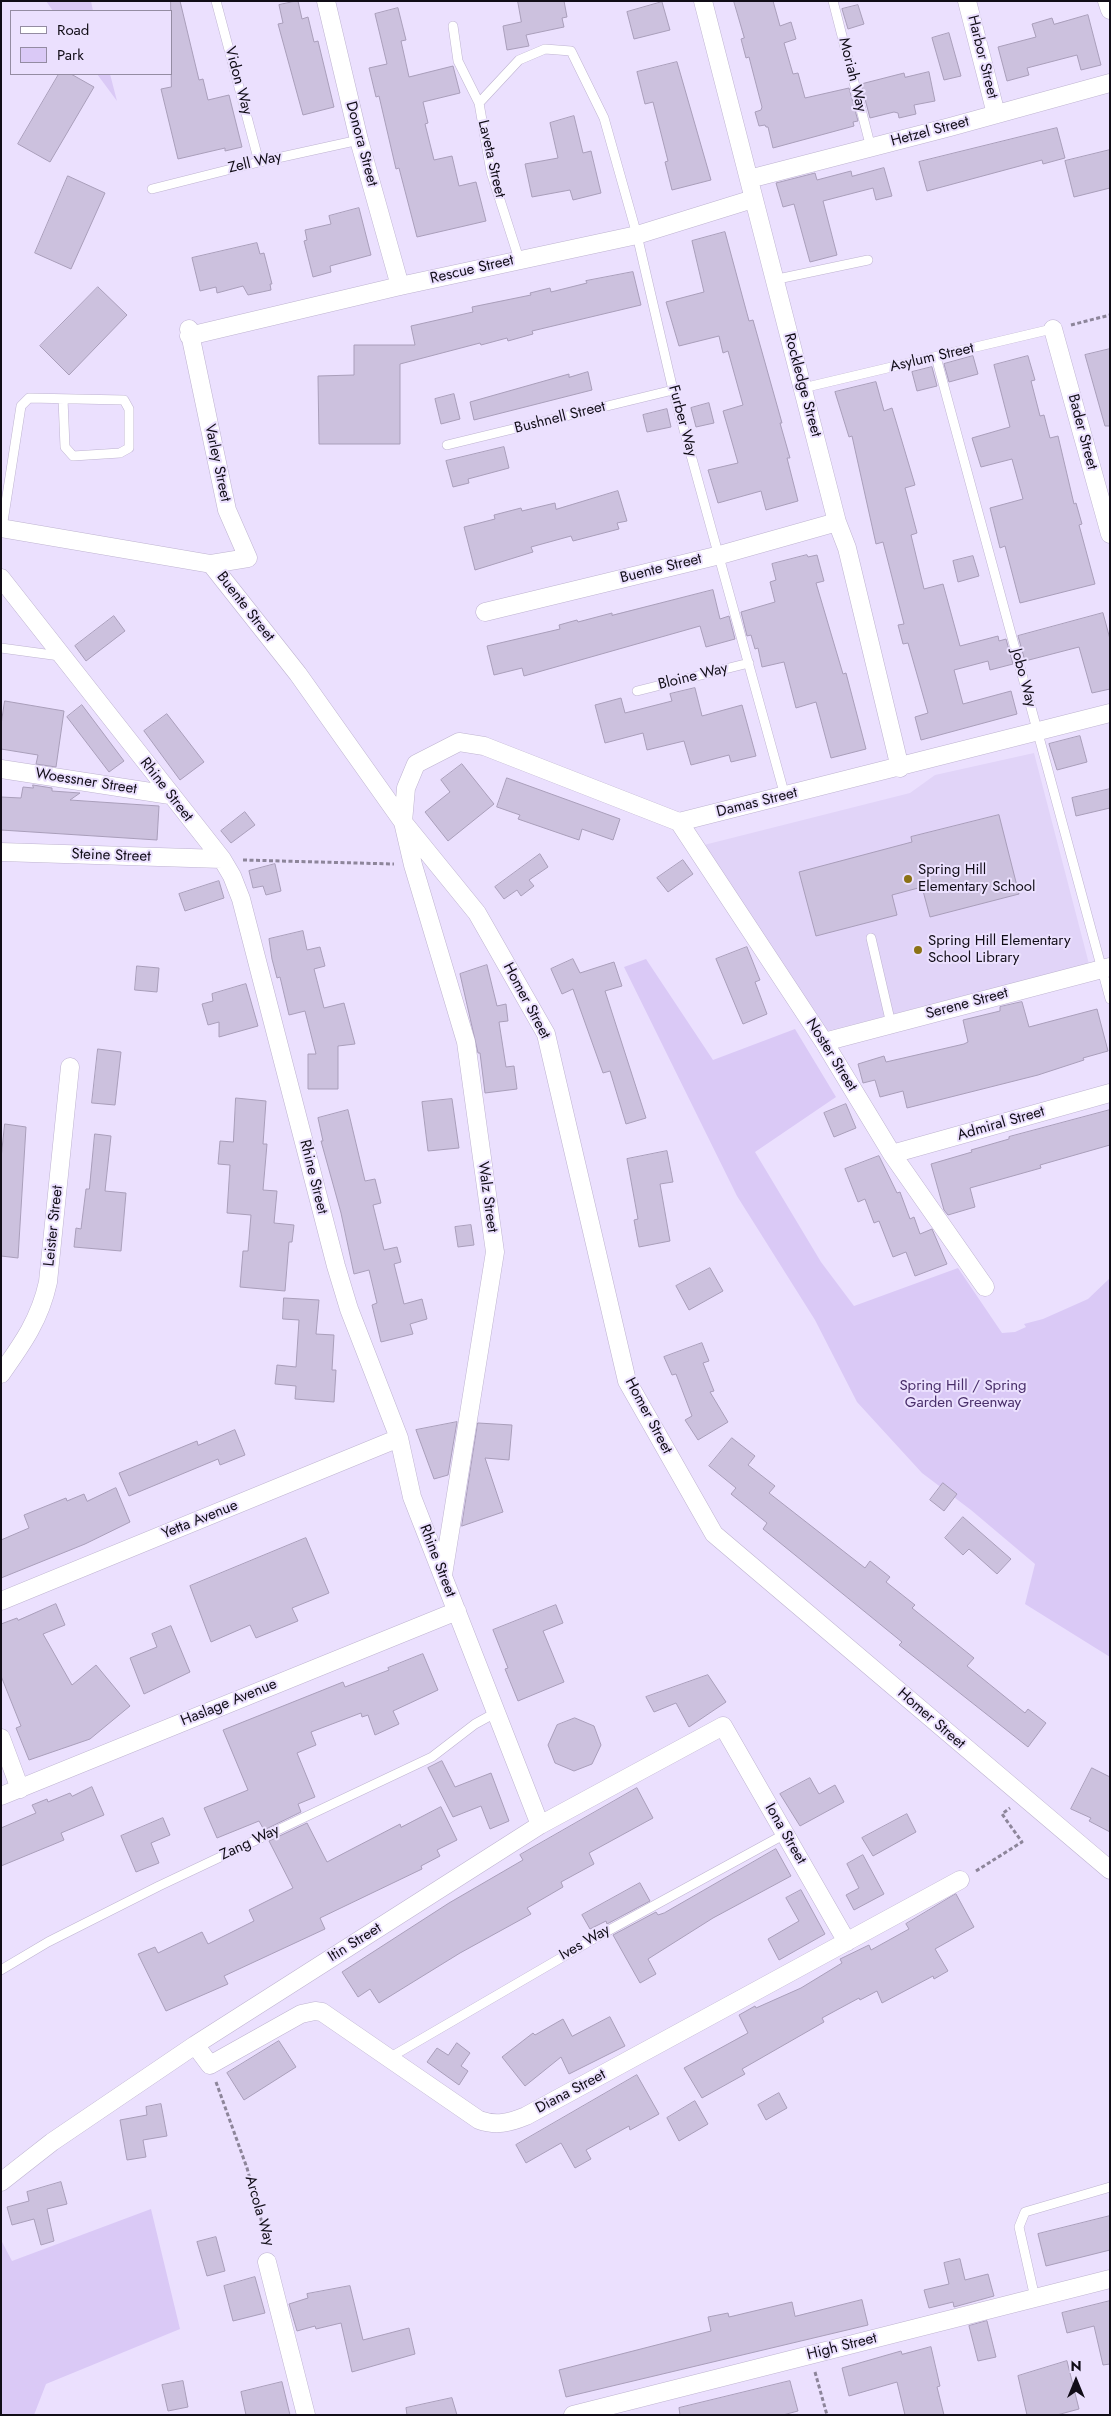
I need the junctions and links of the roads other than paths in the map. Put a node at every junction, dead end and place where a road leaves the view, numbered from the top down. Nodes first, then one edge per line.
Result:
1 (216, 1) edge
2 (326, 1) edge
3 (703, 1) edge
4 (833, 1) edge
5 (967, 1) edge
6 (1107, 1) edge
7 (1110, 10) edge
8 (453, 26) dead end
9 (1110, 83) edge
10 (478, 103) junction
11 (996, 114) junction
12 (359, 140) junction
13 (871, 148) junction
14 (259, 162) junction
15 (749, 179) junction
16 (152, 189) dead end
17 (753, 199) junction
18 (637, 235) junction
19 (519, 259) junction
20 (868, 260) dead end
21 (773, 280) junction
22 (400, 286) junction
23 (1057, 328) joint
24 (189, 333) joint
25 (936, 357) junction
26 (804, 388) junction
27 (673, 390) junction
28 (62, 398) junction
29 (447, 445) dead end
30 (837, 522) junction
31 (2, 528) edge
32 (1110, 534) edge
33 (720, 554) junction
34 (211, 564) junction
35 (1, 578) edge
36 (485, 612) dead end
37 (1, 648) edge
38 (62, 657) junction
39 (749, 663) junction
40 (637, 691) dead end
41 (1110, 713) edge
42 (1037, 732) junction
43 (900, 768) junction
44 (1, 769) edge
45 (170, 795) junction
46 (785, 796) junction
47 (403, 822) junction
48 (679, 822) junction
49 (1, 852) edge
50 (222, 859) junction
51 (871, 938) dead end
52 (1106, 968) edge
53 (1110, 998) edge
54 (891, 1024) junction
55 (824, 1042) junction
56 (70, 1067) dead end
57 (1110, 1093) edge
58 (892, 1154) junction
59 (985, 1287) dead end
60 (1, 1374) edge
61 (399, 1438) junction
62 (443, 1577) junction
63 (1, 1601) edge
64 (456, 1611) junction
65 (497, 1712) junction
66 (723, 1726) joint
67 (1, 1738) edge
68 (20, 1788) junction
69 (1, 1796) edge
70 (540, 1825) junction
71 (785, 1834) junction
72 (1110, 1870) edge
73 (960, 1880) road end
74 (847, 1942) junction
75 (1, 1970) edge
76 (195, 2045) junction
77 (389, 2058) junction
78 (1, 2182) edge
79 (1110, 2186) edge
80 (267, 2262) road end
81 (1110, 2279) edge
82 (1035, 2298) junction
83 (306, 2415) edge
84 (573, 2415) edge

1 - 14 lane, Vidon Way
2 - 12 street, Donora Street
3 - 15 street, Rockledge Street
4 - 13 lane, Moriah Way
5 - 11 street, Harbor Street
6 - 7 street
8 - 10 lane, Laveta Street
9 - 11 street, Hetzel Street
10 - 18 lane, Furber Way
10 - 19 lane, Laveta Street
11 - 13 street, Hetzel Street
12 - 14 lane, Zell Way
12 - 22 street, Donora Street
13 - 15 street, Hetzel Street
14 - 16 lane, Zell Way
15 - 17 street, Rockledge Street
17 - 18 street, Rescue Street
17 - 21 street, Rockledge Street
18 - 19 street, Rescue Street
18 - 27 lane, Furber Way
19 - 22 street, Rescue Street
20 - 21 lane
21 - 26 street, Rockledge Street
22 - 24 street, Rescue Street
23 - 25 lane, Asylum Street
23 - 32 street, Bader Street
24 - 34 street, Varley Street
25 - 26 lane, Asylum Street
25 - 42 lane, Jobo Way
26 - 30 street, Rockledge Street
27 - 29 lane, Bushnell Street
27 - 33 lane, Furber Way
28 - 28 lane
28 - 31 lane
30 - 33 street, Buente Street
30 - 43 street, Rockledge Street
31 - 34 street, Buente Street
33 - 36 street, Buente Street
33 - 39 lane, Furber Way
34 - 47 street, Buente Street
35 - 38 street, Rhine Street
37 - 38 lane
38 - 45 street, Rhine Street
39 - 40 lane, Bloine Way
39 - 46 lane, Furber Way
41 - 42 street, Damas Street
42 - 43 street, Damas Street
42 - 52 lane, Jobo Way
43 - 46 street, Damas Street
44 - 45 street, Woessner Street
45 - 50 street, Rhine Street
46 - 48 street, Damas Street
47 - 48 street
47 - 62 street, Walz Street
47 - 72 street, Homer Street
48 - 55 street, Noster Street
49 - 50 street, Steine Street
50 - 61 street, Rhine Street
51 - 54 lane
52 - 53 lane, Jobo Way
52 - 54 street, Serene Street
54 - 55 street, Serene Street
55 - 58 street, Noster Street
56 - 60 street, Leister Street
57 - 58 street, Admiral Street
58 - 59 street, Noster Street
61 - 62 street, Rhine Street
61 - 63 street, Yetta Avenue
62 - 64 street, Rhine Street
64 - 65 street, Rhine Street
64 - 68 street, Haslage Avenue
65 - 70 street, Rhine Street
65 - 75 lane, Zang Way
66 - 70 street, Itin Street
66 - 71 street, Iona Street
67 - 68 street
68 - 69 street, Haslage Avenue
70 - 76 street, Itin Street
71 - 74 street, Iona Street
71 - 77 lane, Ives Way
73 - 74 street, Diana Street
74 - 77 street, Diana Street
76 - 77 street, Diana Street
76 - 78 street, Itin Street
79 - 82 lane
80 - 83 street, Arcola Way
81 - 82 street, High Street
82 - 84 street, High Street

